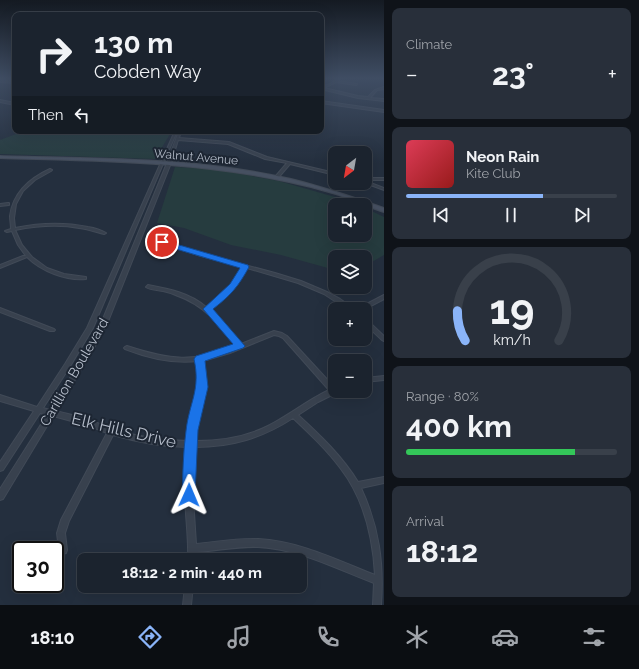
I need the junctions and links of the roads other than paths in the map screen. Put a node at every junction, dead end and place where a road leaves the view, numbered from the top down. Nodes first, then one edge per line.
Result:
1 (351, 106) edge
2 (384, 111) edge
3 (174, 134) edge
4 (179, 134) edge
5 (178, 139) junction
6 (0, 157) edge
7 (160, 163) junction
8 (169, 163) junction
9 (288, 163) junction
10 (50, 170) dead end
11 (328, 172) edge
12 (277, 177) junction
13 (384, 179) edge
14 (384, 189) edge
15 (8, 204) junction
16 (0, 205) edge
17 (6, 209) dead end
18 (384, 210) edge
19 (5, 224) dead end
20 (6, 231) junction
21 (104, 233) dead end
22 (9, 238) dead end
23 (162, 242) dead end
24 (13, 244) dead end
25 (25, 257) junction
26 (0, 267) edge
27 (245, 267) junction
28 (84, 278) dead end
29 (148, 287) dead end
30 (384, 297) edge
31 (340, 302) edge
32 (372, 303) edge
33 (207, 309) junction
34 (0, 310) edge
35 (372, 328) edge
36 (52, 330) dead end
37 (384, 339) edge
38 (240, 346) junction
39 (127, 348) dead end
40 (200, 359) junction
41 (384, 378) edge
42 (372, 379) edge
43 (328, 383) edge
44 (328, 393) edge
45 (0, 398) edge
46 (38, 410) junction
47 (51, 414) junction
48 (294, 415) junction
49 (111, 431) junction
50 (192, 444) junction
51 (0, 468) edge
52 (384, 480) edge
53 (356, 486) junction
54 (0, 496) edge
55 (62, 541) edge
56 (193, 548) junction
57 (193, 553) edge
58 (379, 581) junction
59 (188, 593) edge
60 (187, 605) edge
61 (377, 605) edge

1 - 2 street
3 - 7 street, Carillion Boulevard
4 - 5 street, Carillion Boulevard
5 - 8 street, Carillion Boulevard
5 - 9 street
6 - 7 street, Walnut Avenue
7 - 8 street, Walnut Avenue
7 - 46 street, Carillion Boulevard
8 - 12 street, Walnut Avenue
8 - 47 street, Carillion Boulevard
9 - 11 street
9 - 12 street
10 - 15 street
12 - 18 street, Walnut Avenue
13 - 14 street
15 - 16 street
15 - 17 street
19 - 20 street
20 - 21 street
20 - 22 street
23 - 27 street
24 - 25 street
25 - 26 street
25 - 28 street
27 - 31 street
27 - 33 street
29 - 33 street
30 - 32 street
33 - 38 street
34 - 36 street
35 - 37 street
38 - 40 street
38 - 43 street
39 - 40 street
40 - 50 street
41 - 42 street
44 - 48 street, Elk Hills Drive
45 - 46 street, Elk Hills Drive
46 - 47 street, Elk Hills Drive
46 - 51 street, Carillion Boulevard
47 - 49 street, Elk Hills Drive
47 - 54 street, Carillion Boulevard
48 - 50 street, Elk Hills Drive
48 - 53 street
49 - 50 street, Elk Hills Drive
49 - 55 street
50 - 56 street
52 - 53 street
53 - 58 street
56 - 57 street
56 - 58 street
58 - 61 street
59 - 60 street

